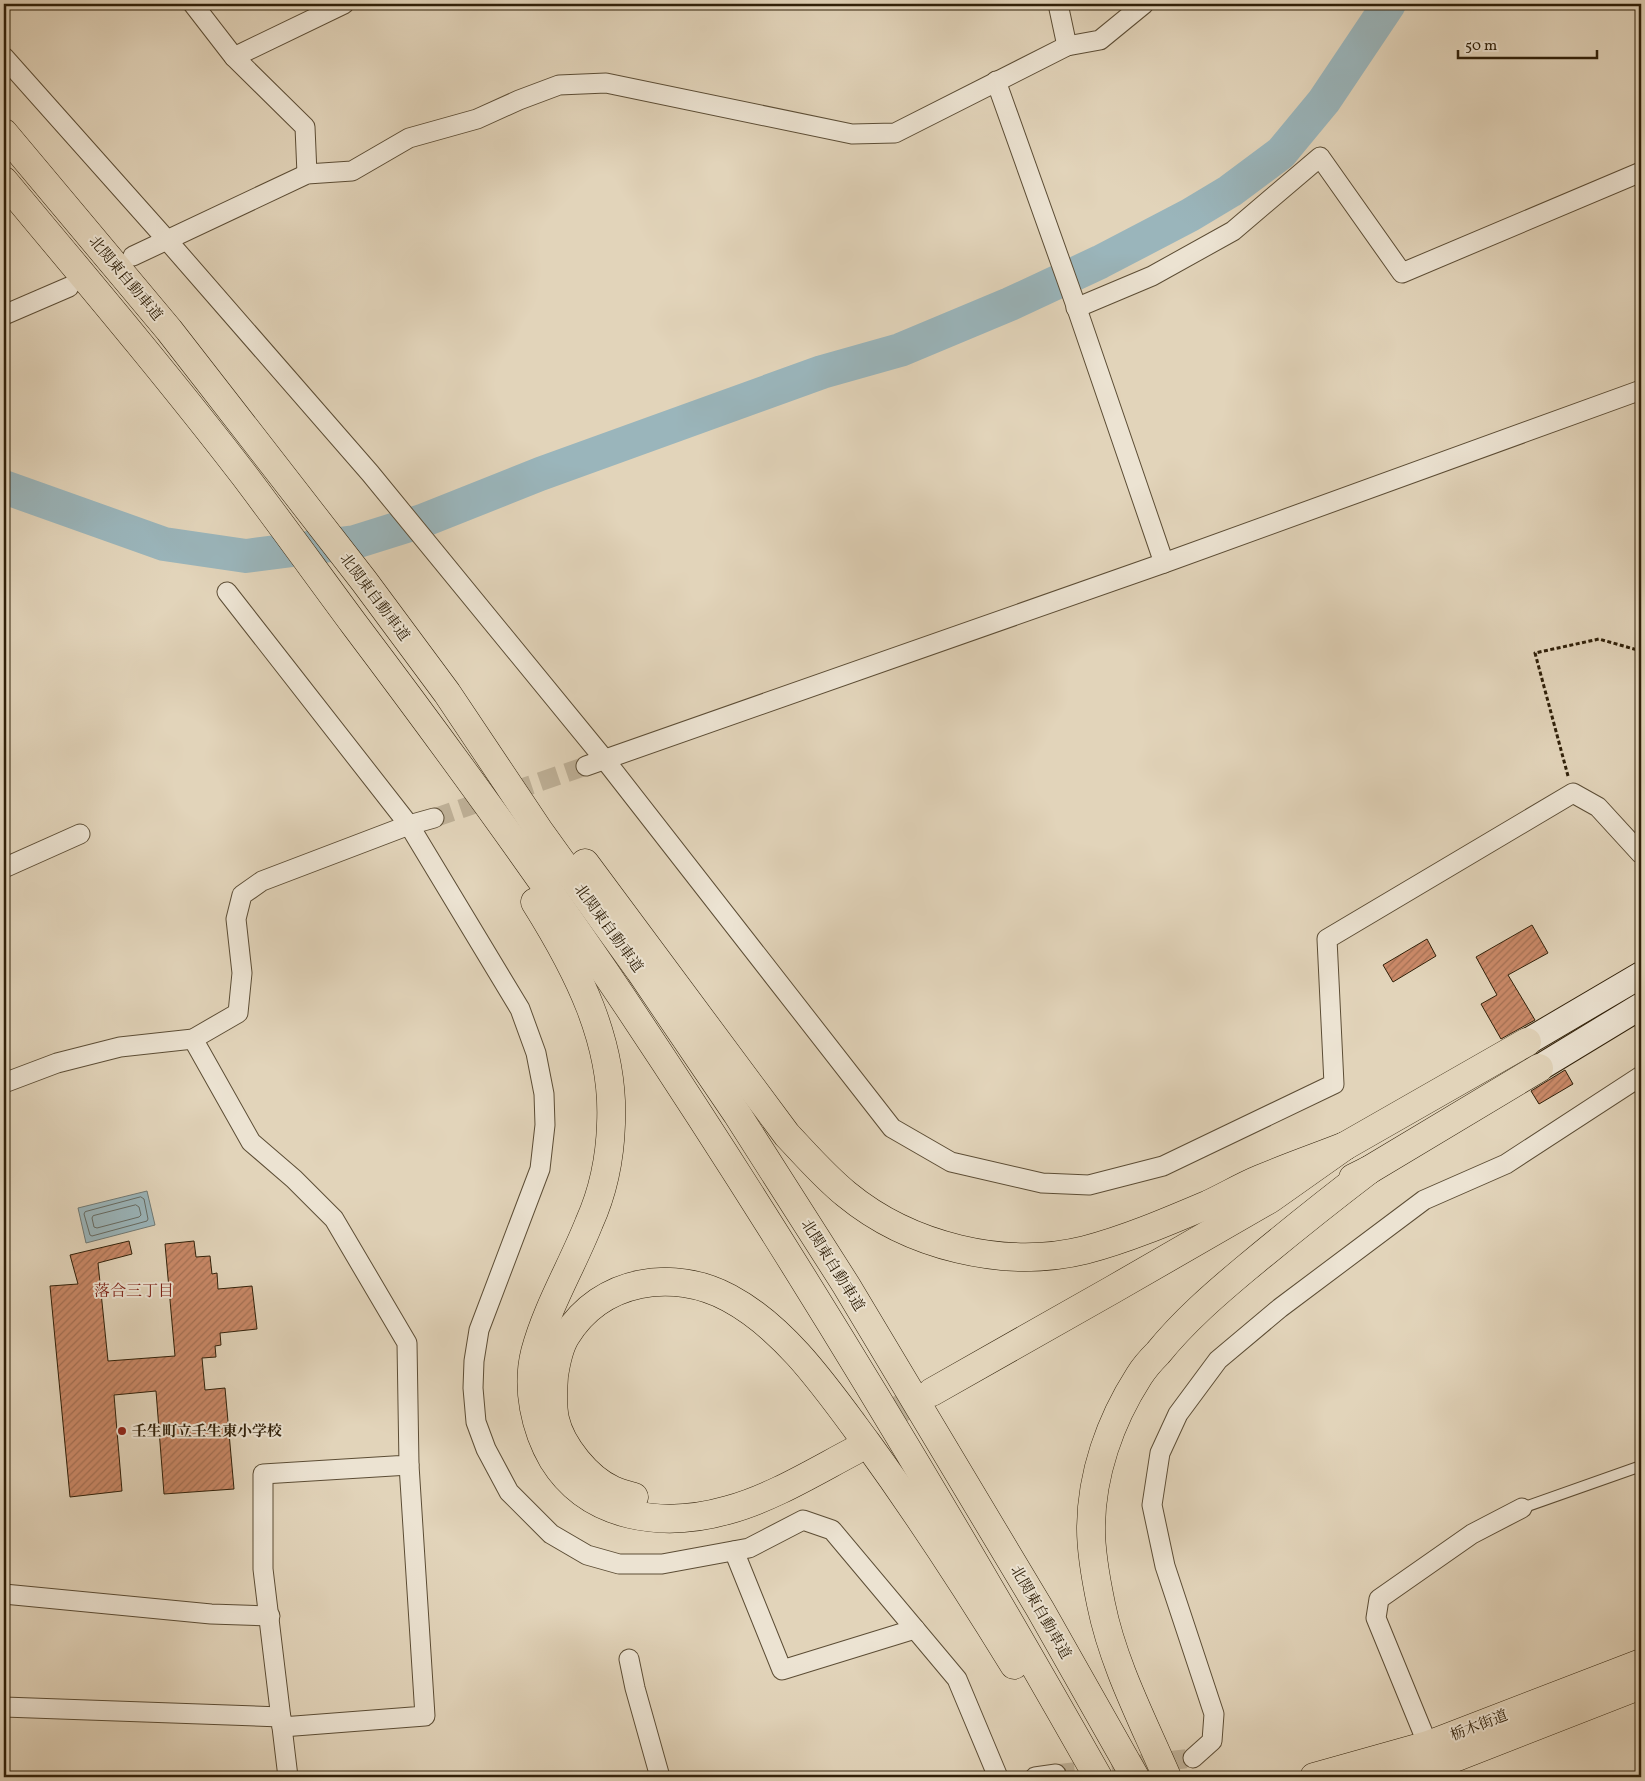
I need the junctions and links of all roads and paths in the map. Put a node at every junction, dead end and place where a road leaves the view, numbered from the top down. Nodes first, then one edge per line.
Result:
1 (193, 4) edge
2 (344, 4) edge
3 (1058, 4) edge
4 (1144, 4) edge
5 (1067, 46) junction
6 (4, 56) edge
7 (234, 57) junction
8 (996, 81) junction
9 (4, 133) edge
10 (1641, 172) edge
11 (307, 174) junction
12 (4, 181) edge
13 (167, 240) junction
14 (133, 256) dead end
15 (69, 287) dead end
16 (1073, 300) junction
17 (4, 315) edge
18 (1641, 390) edge
19 (1164, 563) junction
20 (228, 592) dead end
21 (333, 595) junction
22 (1641, 651) edge
23 (446, 693) junction
24 (605, 760) junction
25 (586, 766) tunnel mouth
26 (1573, 794) junction
27 (434, 818) tunnel mouth
28 (409, 825) junction
29 (80, 834) dead end
30 (1641, 854) edge
31 (4, 868) edge
32 (1641, 975) edge
33 (1641, 1006) edge
34 (193, 1039) junction
35 (1527, 1042) joint
36 (1539, 1068) joint
37 (1641, 1078) edge
38 (4, 1083) edge
39 (1345, 1146) junction
40 (1369, 1170) junction
41 (409, 1465) junction
42 (1641, 1466) edge
43 (1522, 1508) joint
44 (734, 1551) junction
45 (4, 1594) edge
46 (270, 1616) junction
47 (915, 1629) junction
48 (630, 1659) dead end
49 (1641, 1663) edge
50 (1641, 1685) edge
51 (4, 1707) edge
52 (282, 1722) junction
53 (1193, 1758) tunnel mouth
54 (1437, 1762) edge
55 (1056, 1774) dead end
56 (288, 1777) edge
57 (660, 1777) edge
58 (998, 1777) edge
59 (1035, 1777) edge
60 (1083, 1777) edge
61 (1098, 1777) edge
62 (1135, 1777) edge
63 (1167, 1777) edge
64 (1314, 1777) edge
65 (1397, 1777) edge

1 - 7 street
2 - 7 street
3 - 5 street
4 - 5 street
5 - 8 street
6 - 13 street
7 - 11 street
8 - 11 street
8 - 16 street
9 - 23 main road, 北関東自動車道
10 - 16 street
11 - 13 street
12 - 21 main road, 北関東自動車道
13 - 14 street
13 - 24 street
15 - 17 street
16 - 19 street
18 - 19 street
19 - 24 street
20 - 28 street
21 - 60 main road
21 - 61 main road, 北関東自動車道
22 - 26 path
23 - 39 main road
23 - 62 main road, 北関東自動車道
24 - 25 street
24 - 26 street
26 - 30 street
27 - 28 street
28 - 34 street
28 - 44 street
29 - 31 street
32 - 35 main road
33 - 36 main road
34 - 38 street
34 - 41 street
35 - 39 main road
36 - 40 main road
37 - 53 street
39 - 40 main road
40 - 63 main road
41 - 46 street
41 - 52 street
42 - 43 lane
43 - 54 street
44 - 47 street
44 - 47 street
45 - 46 street
46 - 52 street
47 - 58 street
48 - 57 street
49 - 54 main road, 栃木街道
50 - 54 main road, 栃木街道
51 - 52 street
52 - 56 street
54 - 64 main road, 栃木街道
54 - 65 main road, 栃木街道
55 - 59 street

